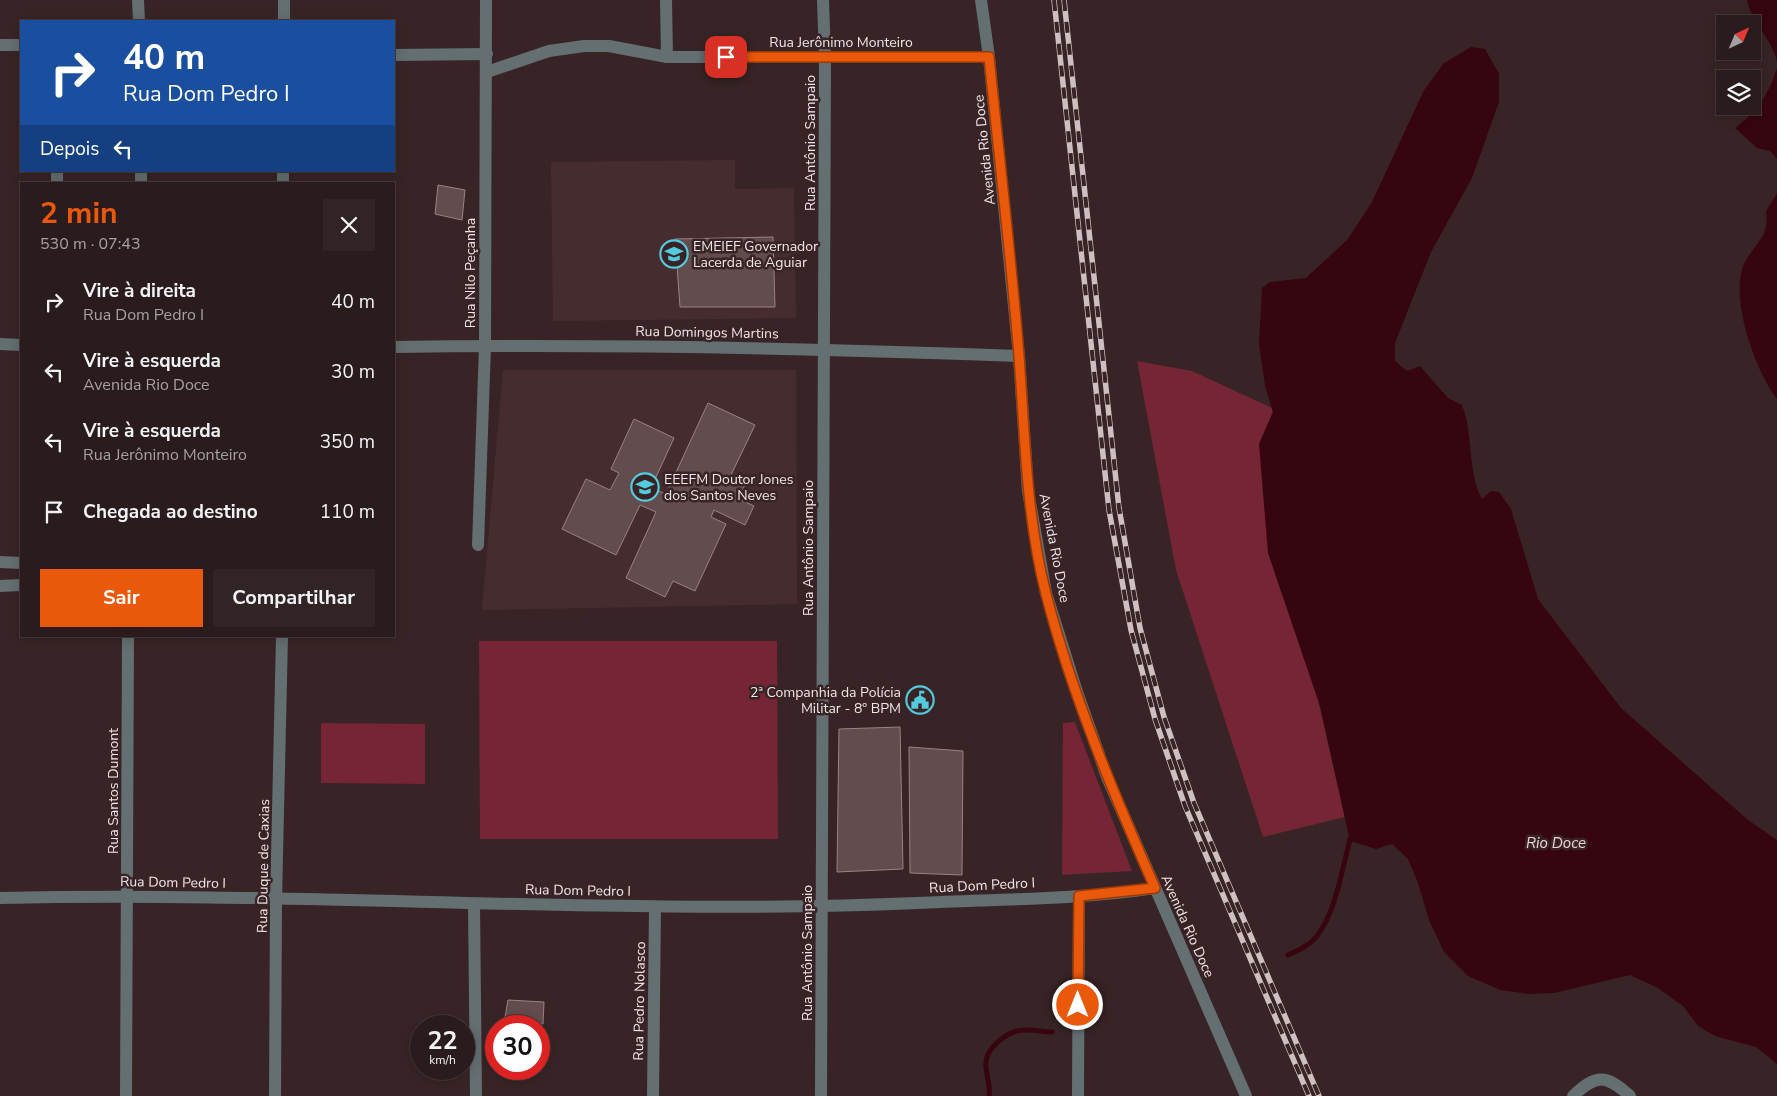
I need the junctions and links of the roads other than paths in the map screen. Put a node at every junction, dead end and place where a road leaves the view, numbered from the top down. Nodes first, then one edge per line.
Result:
1 (138, 0) edge
2 (284, 0) edge
3 (486, 0) edge
4 (666, 0) edge
5 (823, 0) edge
6 (980, 0) edge
7 (139, 20) edge
8 (284, 20) edge
9 (0, 45) edge
10 (20, 45) edge
11 (488, 54) junction
12 (395, 55) edge
13 (667, 57) junction
14 (989, 57) junction
15 (825, 58) junction
16 (487, 72) junction
17 (0, 344) edge
18 (20, 345) edge
19 (485, 346) junction
20 (395, 348) edge
21 (824, 348) junction
22 (1019, 356) junction
23 (478, 545) dead end
24 (0, 562) edge
25 (20, 563) edge
26 (20, 585) edge
27 (0, 586) edge
28 (128, 637) edge
29 (282, 637) edge
30 (1155, 888) junction
31 (128, 895) junction
32 (1079, 896) junction
33 (0, 898) edge
34 (276, 900) junction
35 (474, 904) junction
36 (655, 906) junction
37 (822, 907) junction
38 (126, 1096) edge
39 (275, 1096) edge
40 (476, 1096) edge
41 (653, 1096) edge
42 (821, 1096) edge
43 (1078, 1096) edge
44 (1246, 1096) edge
45 (1573, 1096) edge
46 (1630, 1096) edge

1 - 7 street
2 - 8 street
3 - 11 street, Rua Nilo Peçanha
4 - 13 street
5 - 15 street, Rua Antônio Sampaio
6 - 14 street, Avenida Rio Doce
9 - 10 street
11 - 12 street
11 - 16 street, Rua Nilo Peçanha
13 - 15 street, Rua Jerônimo Monteiro
13 - 16 street, Rua Jerônimo Monteiro
14 - 15 street, Rua Jerônimo Monteiro
14 - 22 street, Avenida Rio Doce
15 - 21 street, Rua Antônio Sampaio
16 - 19 street, Rua Nilo Peçanha
17 - 18 street
19 - 20 street, Rua Domingos Martins
19 - 21 street, Rua Domingos Martins
19 - 23 street, Rua Nilo Peçanha
21 - 22 street, Rua Domingos Martins
21 - 37 street, Rua Antônio Sampaio
22 - 30 street, Avenida Rio Doce
24 - 25 street
26 - 27 street
28 - 31 street, Rua Santos Dumont
29 - 34 street, Rua Duque de Caxias
30 - 32 street, Rua Dom Pedro I
30 - 44 street, Avenida Rio Doce
31 - 33 street, Rua Dom Pedro I
31 - 34 street, Rua Dom Pedro I
31 - 38 street, Rua Santos Dumont
32 - 37 street, Rua Dom Pedro I
32 - 43 street
34 - 35 street, Rua Dom Pedro I
34 - 39 street, Rua Duque de Caxias
35 - 36 street, Rua Dom Pedro I
35 - 40 street
36 - 37 street, Rua Dom Pedro I
36 - 41 street, Rua Pedro Nolasco
37 - 42 street, Rua Antônio Sampaio
45 - 46 street

